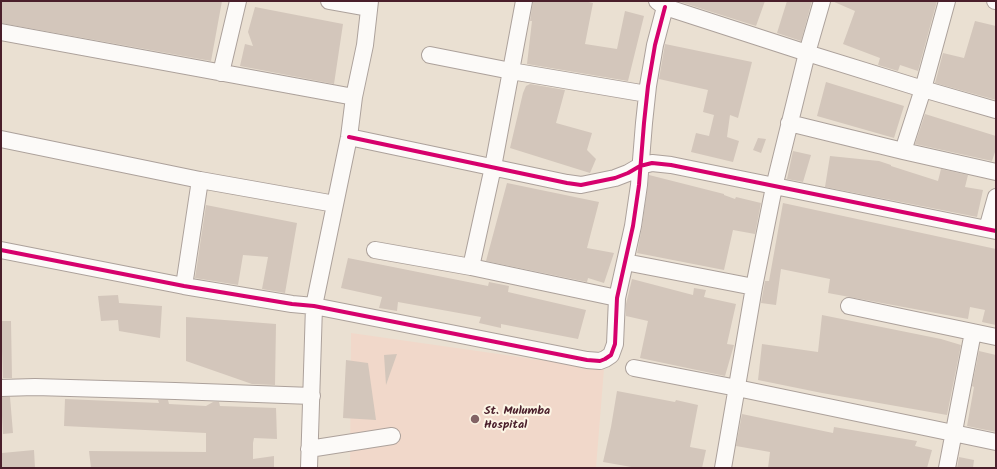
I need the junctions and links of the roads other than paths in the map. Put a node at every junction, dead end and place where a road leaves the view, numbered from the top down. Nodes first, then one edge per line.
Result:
1 (238, 1) edge
2 (329, 1) edge
3 (524, 1) edge
4 (822, 1) edge
5 (947, 1) edge
6 (661, 4) edge
7 (369, 5) edge
8 (1, 32) edge
9 (807, 53) junction
10 (430, 55) dead end
11 (511, 71) junction
12 (221, 73) junction
13 (923, 89) junction
14 (647, 94) junction
15 (354, 97) junction
16 (996, 110) edge
17 (789, 123) junction
18 (349, 137) junction
19 (1, 139) edge
20 (903, 151) junction
21 (640, 166) junction
22 (493, 167) junction
23 (996, 172) edge
24 (200, 180) junction
25 (774, 187) junction
26 (996, 197) edge
27 (335, 204) junction
28 (992, 230) edge
29 (1, 250) edge
30 (375, 250) dead end
31 (625, 262) junction
32 (472, 267) junction
33 (184, 286) junction
34 (754, 286) junction
35 (617, 298) junction
36 (314, 306) junction
37 (849, 306) dead end
38 (973, 332) junction
39 (996, 337) edge
40 (634, 368) dead end
41 (1, 388) edge
42 (737, 388) junction
43 (312, 396) junction
44 (954, 433) junction
45 (392, 436) dead end
46 (996, 442) edge
47 (309, 449) junction
48 (309, 468) edge
49 (722, 468) edge
50 (947, 468) edge

1 - 12 street
2 - 7 street
3 - 11 street
4 - 9 street
5 - 13 street
6 - 9 street
6 - 14 street
7 - 15 street
8 - 12 street
9 - 13 street
9 - 17 street
10 - 11 street
11 - 14 street
11 - 22 street
12 - 15 street
13 - 16 street
13 - 20 street
14 - 21 street
15 - 18 street
17 - 20 street
17 - 25 street
18 - 22 street
18 - 27 street
19 - 24 street
20 - 23 street
21 - 22 street
21 - 25 street
21 - 31 street
22 - 32 street
24 - 27 street
24 - 33 street
25 - 28 street
25 - 34 street
26 - 28 street
27 - 36 street
29 - 33 street
30 - 32 street
31 - 34 street
31 - 35 street
32 - 35 street
33 - 36 street
34 - 42 street
35 - 36 street
36 - 43 street
37 - 38 street
38 - 39 street
38 - 44 street
40 - 42 street
41 - 43 street
42 - 44 street
42 - 49 street
43 - 47 street
44 - 46 street
44 - 50 street
45 - 47 street
47 - 48 street

